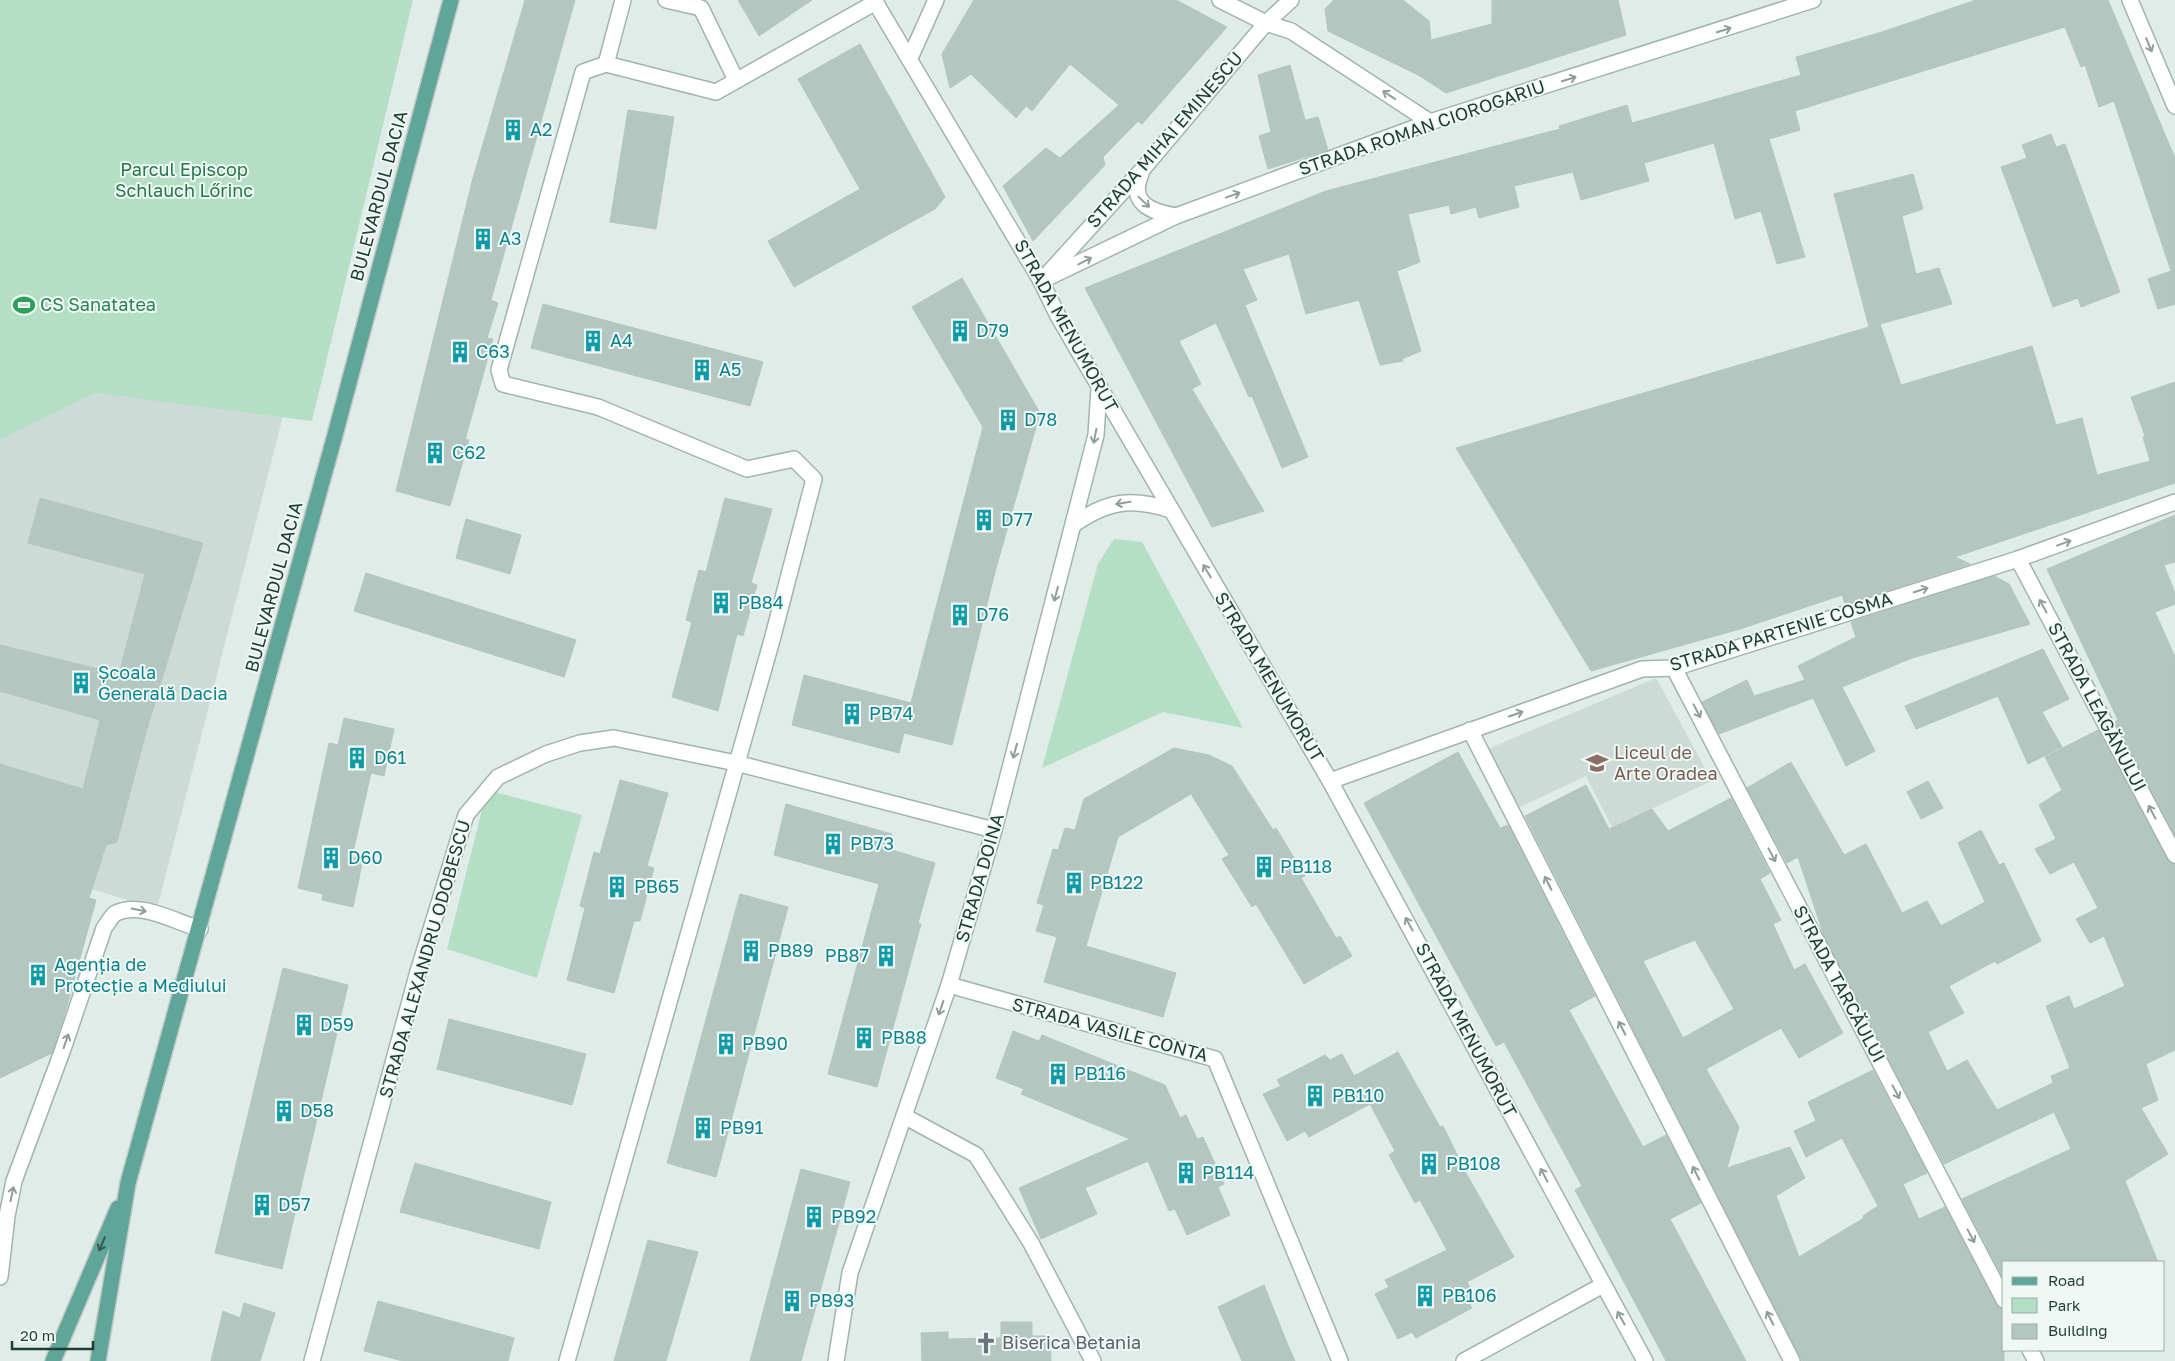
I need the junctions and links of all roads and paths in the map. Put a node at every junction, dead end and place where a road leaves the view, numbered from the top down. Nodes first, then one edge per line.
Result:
1 (451, 0) edge
2 (624, 0) edge
3 (666, 0) edge
4 (936, 0) edge
5 (1220, 0) edge
6 (1292, 0) edge
7 (1814, 0) edge
8 (2130, 0) edge
9 (875, 1) edge
10 (1266, 23) junction
11 (910, 58) junction
12 (606, 64) junction
13 (736, 80) junction
14 (2175, 106) edge
15 (1430, 122) junction
16 (1142, 170) junction
17 (1176, 216) junction
18 (1041, 281) junction
19 (1099, 388) junction
20 (2175, 502) edge
21 (1171, 510) junction
22 (1074, 524) junction
23 (2018, 559) junction
24 (1674, 668) junction
25 (1470, 730) junction
26 (736, 763) junction
27 (1330, 781) junction
28 (994, 830) junction
29 (2175, 855) edge
30 (200, 929) junction
31 (949, 985) junction
32 (904, 1116) junction
33 (128, 1183) junction
34 (1, 1268) edge
35 (1603, 1285) junction
36 (2002, 1296) edge
37 (1471, 1359) edge
38 (53, 1361) edge
39 (98, 1361) edge
40 (312, 1361) edge
41 (567, 1361) edge
42 (836, 1361) edge
43 (1093, 1361) edge
44 (1340, 1361) edge
45 (1645, 1361) edge
46 (1792, 1361) edge

1 - 30 main road, BULEVARDUL DACIA
2 - 12 street
3 - 13 street
4 - 11 street
5 - 10 street
6 - 10 street, STRADA MIHAI EMINESCU
15 -> 7 street, STRADA ROMAN CIOROGARIU
8 -> 14 street
9 - 11 street, STRADA MENUMORUT
9 - 13 street, STRADA MENUMORUT
15 -> 10 street
10 - 16 street, STRADA MIHAI EMINESCU
11 - 18 street, STRADA MENUMORUT
12 - 13 street, STRADA MENUMORUT
12 - 26 street
17 -> 15 street, STRADA ROMAN CIOROGARIU
16 -> 17 street
16 - 18 street, STRADA MIHAI EMINESCU
18 -> 17 street, STRADA ROMAN CIOROGARIU
18 - 19 street, STRADA MENUMORUT
19 - 21 street, STRADA MENUMORUT
19 -> 22 street, STRADA DOINA
23 -> 20 street, STRADA PARTENIE COSMA
21 -> 22 street
27 -> 21 street, STRADA MENUMORUT
22 -> 28 street, STRADA DOINA
24 -> 23 street, STRADA PARTENIE COSMA
29 -> 23 street, STRADA LEAGĂNULUI
25 -> 24 street, STRADA PARTENIE COSMA
24 -> 36 street, STRADA TARCĂULUI
25 - 27 street, STRADA PARTENIE COSMA
46 -> 25 street
26 - 28 street, STRADA ALEXANDRU ODOBESCU
26 - 40 street, STRADA ALEXANDRU ODOBESCU
26 - 41 street
35 -> 27 street, STRADA MENUMORUT
28 - 31 street, STRADA DOINA
30 - 33 main road, BULEVARDUL DACIA
34 -> 30 street
31 -> 32 street, STRADA DOINA
31 - 44 street, STRADA VASILE CONTA
32 - 42 street, STRADA DOINA
32 - 43 street
33 -> 38 main road, BULEVARDUL DACIA
33 - 39 main road, BULEVARDUL DACIA
35 - 37 street
45 -> 35 street, STRADA MENUMORUT

